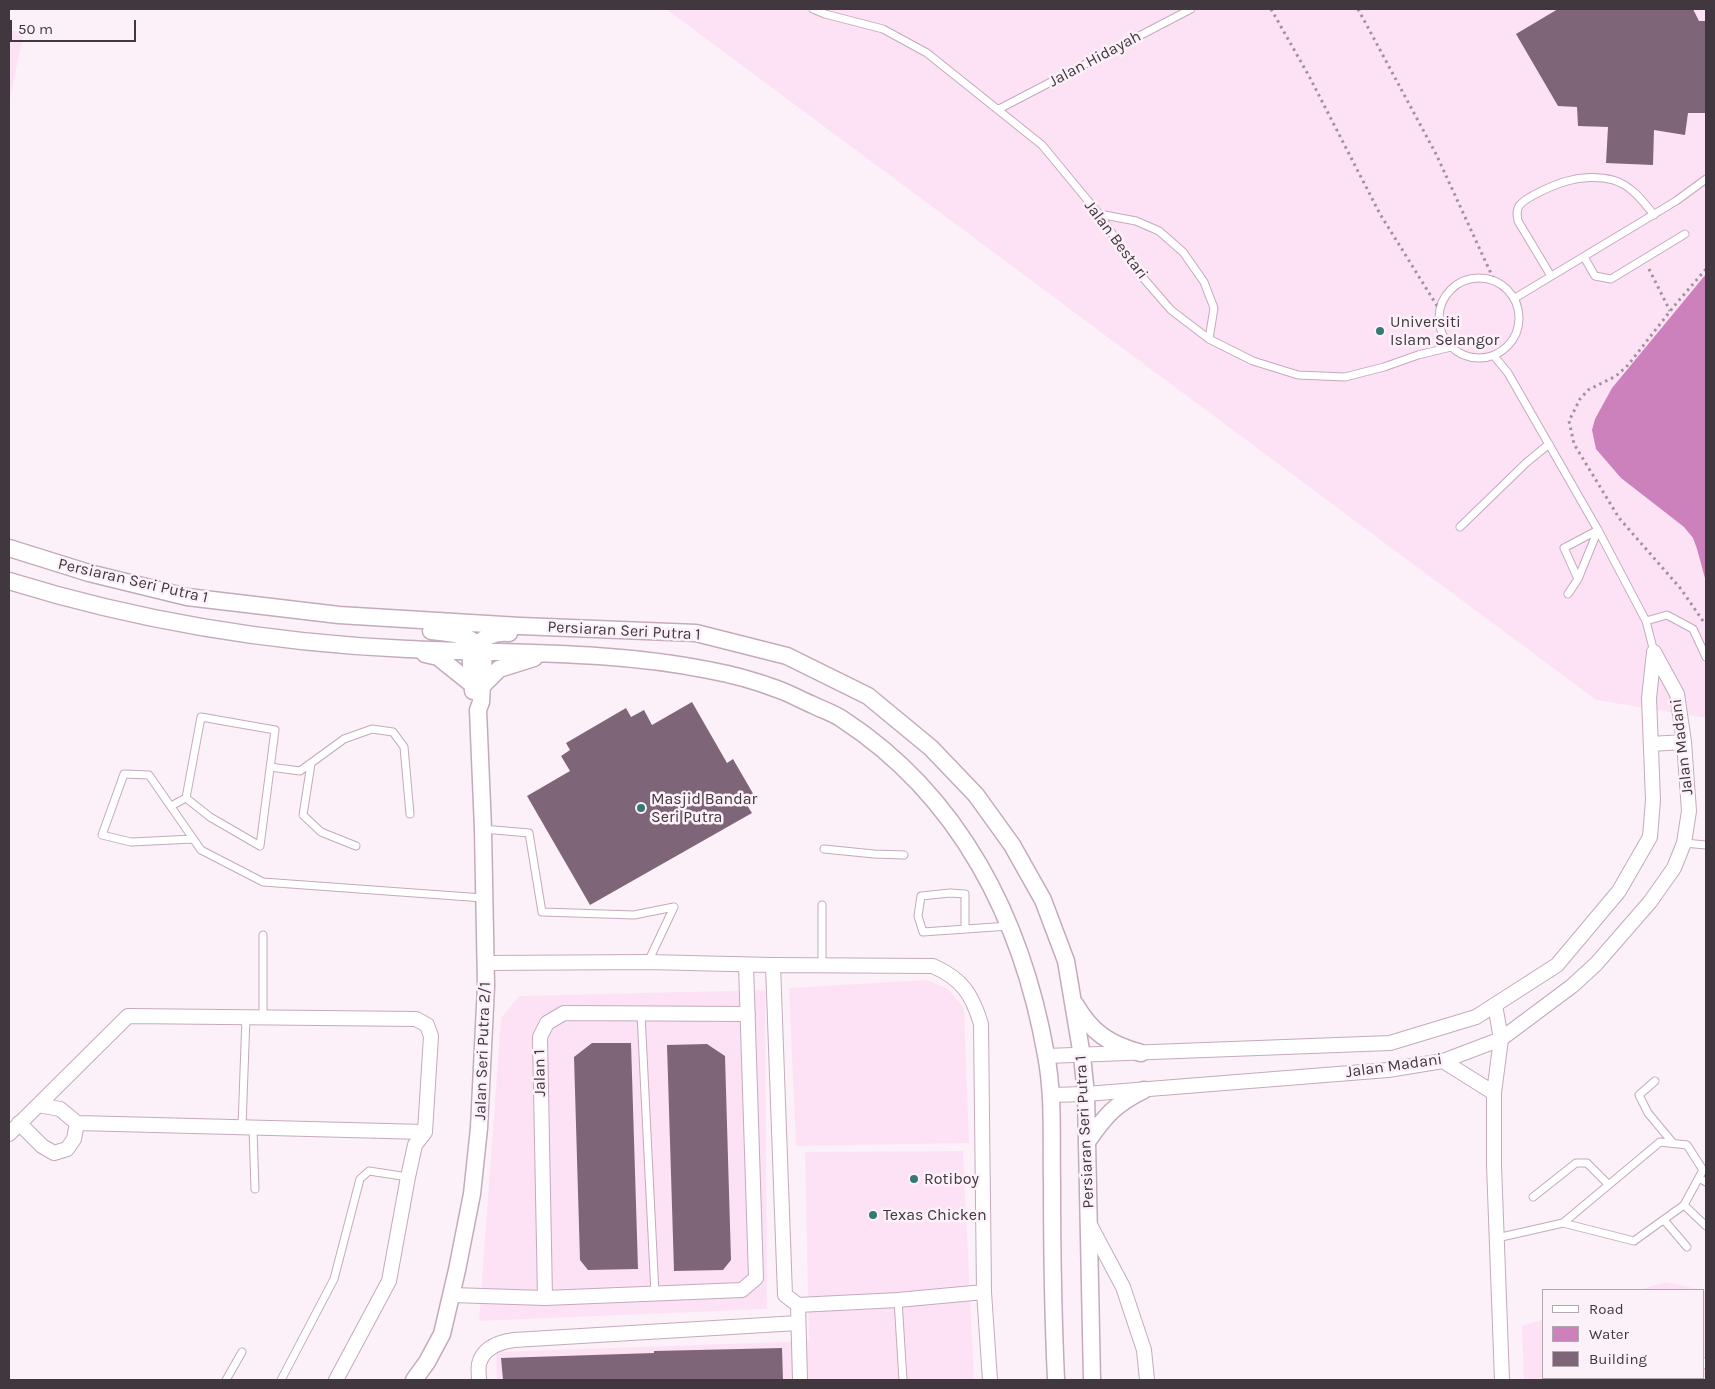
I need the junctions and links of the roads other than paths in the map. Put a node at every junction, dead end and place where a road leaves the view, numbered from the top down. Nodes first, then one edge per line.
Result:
1 (813, 9) edge
2 (1191, 9) edge
3 (998, 109) junction
4 (1706, 179) edge
5 (1099, 214) junction
6 (1654, 214) junction
7 (1685, 234) dead end
8 (1584, 257) junction
9 (1551, 276) junction
10 (1515, 298) junction
11 (1209, 340) junction
12 (1451, 347) junction
13 (1494, 356) junction
14 (1549, 444) junction
15 (1460, 527) dead end
16 (1598, 530) junction
17 (9, 548) edge
18 (1578, 579) junction
19 (9, 582) edge
20 (1568, 594) dead end
21 (339, 615) junction
22 (1646, 620) junction
23 (577, 628) junction
24 (406, 649) junction
25 (477, 649) junction
26 (1654, 652) junction
27 (550, 653) junction
28 (1706, 657) edge
29 (477, 685) junction
30 (1684, 742) junction
31 (1652, 744) junction
32 (311, 764) junction
33 (270, 767) junction
34 (186, 798) junction
35 (171, 806) junction
36 (410, 814) dead end
37 (483, 829) junction
38 (193, 839) junction
39 (1684, 843) junction
40 (1706, 845) edge
41 (356, 846) dead end
42 (824, 849) dead end
43 (904, 855) dead end
44 (484, 898) junction
45 (822, 905) dead end
46 (1010, 926) junction
47 (965, 929) junction
48 (263, 935) dead end
49 (648, 962) junction
50 (486, 963) junction
51 (746, 965) junction
52 (822, 965) junction
53 (773, 966) junction
54 (1073, 1000) junction
55 (1495, 1004) junction
56 (641, 1014) junction
57 (748, 1014) junction
58 (246, 1017) junction
59 (264, 1018) junction
60 (1501, 1039) junction
61 (1141, 1053) junction
62 (1047, 1056) junction
63 (1082, 1056) junction
64 (1443, 1061) junction
65 (1655, 1081) dead end
66 (1144, 1090) junction
67 (1494, 1093) junction
68 (1086, 1094) junction
69 (1051, 1095) junction
70 (38, 1105) junction
71 (77, 1123) junction
72 (20, 1124) junction
73 (248, 1128) junction
74 (425, 1132) junction
75 (9, 1134) edge
76 (1087, 1142) junction
77 (1673, 1143) junction
78 (408, 1177) junction
79 (1698, 1178) junction
80 (1706, 1182) edge
81 (1608, 1184) junction
82 (255, 1190) dead end
83 (1533, 1197) dead end
84 (1684, 1205) junction
85 (1664, 1220) junction
86 (1089, 1223) junction
87 (1563, 1223) junction
88 (1706, 1226) edge
89 (1497, 1238) junction
90 (1687, 1246) dead end
91 (984, 1292) junction
92 (655, 1294) junction
93 (452, 1295) junction
94 (545, 1298) junction
95 (898, 1300) junction
96 (798, 1305) junction
97 (798, 1323) junction
98 (242, 1352) dead end
99 (226, 1380) edge
100 (281, 1380) edge
101 (336, 1380) edge
102 (414, 1380) edge
103 (479, 1380) edge
104 (800, 1380) edge
105 (903, 1380) edge
106 (990, 1380) edge
107 (1056, 1380) edge
108 (1092, 1380) edge
109 (1147, 1380) edge
110 (1502, 1380) edge

1 - 3 lane, Jalan Bestari
2 - 3 lane, Jalan Hidayah
3 - 5 lane, Jalan Bestari
4 - 6 lane
5 - 11 lane, Jalan Bestari
5 - 11 lane
6 - 8 lane
6 - 9 lane
7 - 8 lane
8 - 9 lane
9 - 10 lane
10 - 12 lane
10 - 13 lane
11 - 12 lane, Jalan Bestari
12 - 13 lane
13 - 14 lane
14 - 15 lane
14 - 16 lane
16 - 18 lane
16 - 18 lane
16 - 22 lane
17 - 21 street, Persiaran Seri Putra 1
18 - 20 lane
19 - 24 street, Persiaran Seri Putra 1
21 - 23 street, Persiaran Seri Putra 1
21 - 25 street
22 - 26 lane
22 - 28 lane
23 - 25 street
23 - 54 street, Persiaran Seri Putra 1
24 - 25 street, Persiaran Seri Putra 1
24 - 29 street
25 - 27 street, Persiaran Seri Putra 1
25 - 29 street, Jalan Seri Putra 2/1
26 - 30 street, Jalan Madani
26 - 31 street, Jalan Madani
27 - 29 street
27 - 46 street, Persiaran Seri Putra 1
29 - 37 street, Jalan Seri Putra 2/1
30 - 31 street
30 - 39 street, Jalan Madani
31 - 55 street, Jalan Madani
32 - 33 lane
32 - 36 lane
32 - 41 lane
33 - 34 lane
33 - 34 lane
34 - 35 lane
35 - 38 lane
35 - 38 lane
37 - 44 street, Jalan Seri Putra 2/1
37 - 49 lane
38 - 44 lane
39 - 40 lane
39 - 60 street, Jalan Madani
42 - 43 lane
44 - 50 street, Jalan Seri Putra 2/1
45 - 52 lane
46 - 47 lane
46 - 62 street, Persiaran Seri Putra 1
47 - 47 lane
48 - 59 lane
49 - 50 street
49 - 51 street
50 - 93 street, Jalan Seri Putra 2/1
51 - 53 street
51 - 57 street
52 - 53 street
52 - 91 street
53 - 96 street
54 - 61 street
54 - 63 street, Persiaran Seri Putra 1
55 - 60 street
55 - 61 street, Jalan Madani
56 - 57 street, Jalan 1
56 - 92 lane
56 - 94 street, Jalan 1
57 - 92 street
58 - 59 street
58 - 70 street
58 - 73 lane
59 - 74 street
60 - 64 street, Jalan Madani
60 - 67 street
61 - 63 street, Jalan Madani
62 - 63 street, Jalan Madani
62 - 69 street, Persiaran Seri Putra 1
63 - 68 street, Persiaran Seri Putra 1
64 - 66 street, Jalan Madani
64 - 67 street
65 - 77 lane
66 - 68 street, Jalan Madani
66 - 76 street
67 - 89 street
68 - 69 street, Jalan Madani
68 - 76 street, Persiaran Seri Putra 1
69 - 107 street, Persiaran Seri Putra 1
70 - 71 street
70 - 72 street
71 - 72 street
71 - 73 street
72 - 75 street
73 - 74 street
73 - 82 lane
74 - 78 street
76 - 86 street, Persiaran Seri Putra 1
77 - 79 lane
77 - 81 lane
78 - 100 lane
78 - 101 street
79 - 80 lane
79 - 84 lane
81 - 83 lane
81 - 87 lane
84 - 85 lane
84 - 88 lane
85 - 87 lane
85 - 90 lane
86 - 108 street, Persiaran Seri Putra 1
86 - 109 street
87 - 89 lane
89 - 110 street
91 - 95 street
91 - 106 street
92 - 94 street
93 - 94 street
93 - 102 street, Jalan Seri Putra 2/1
95 - 96 street
95 - 105 lane
96 - 97 street
97 - 103 street
97 - 104 street
98 - 99 lane

